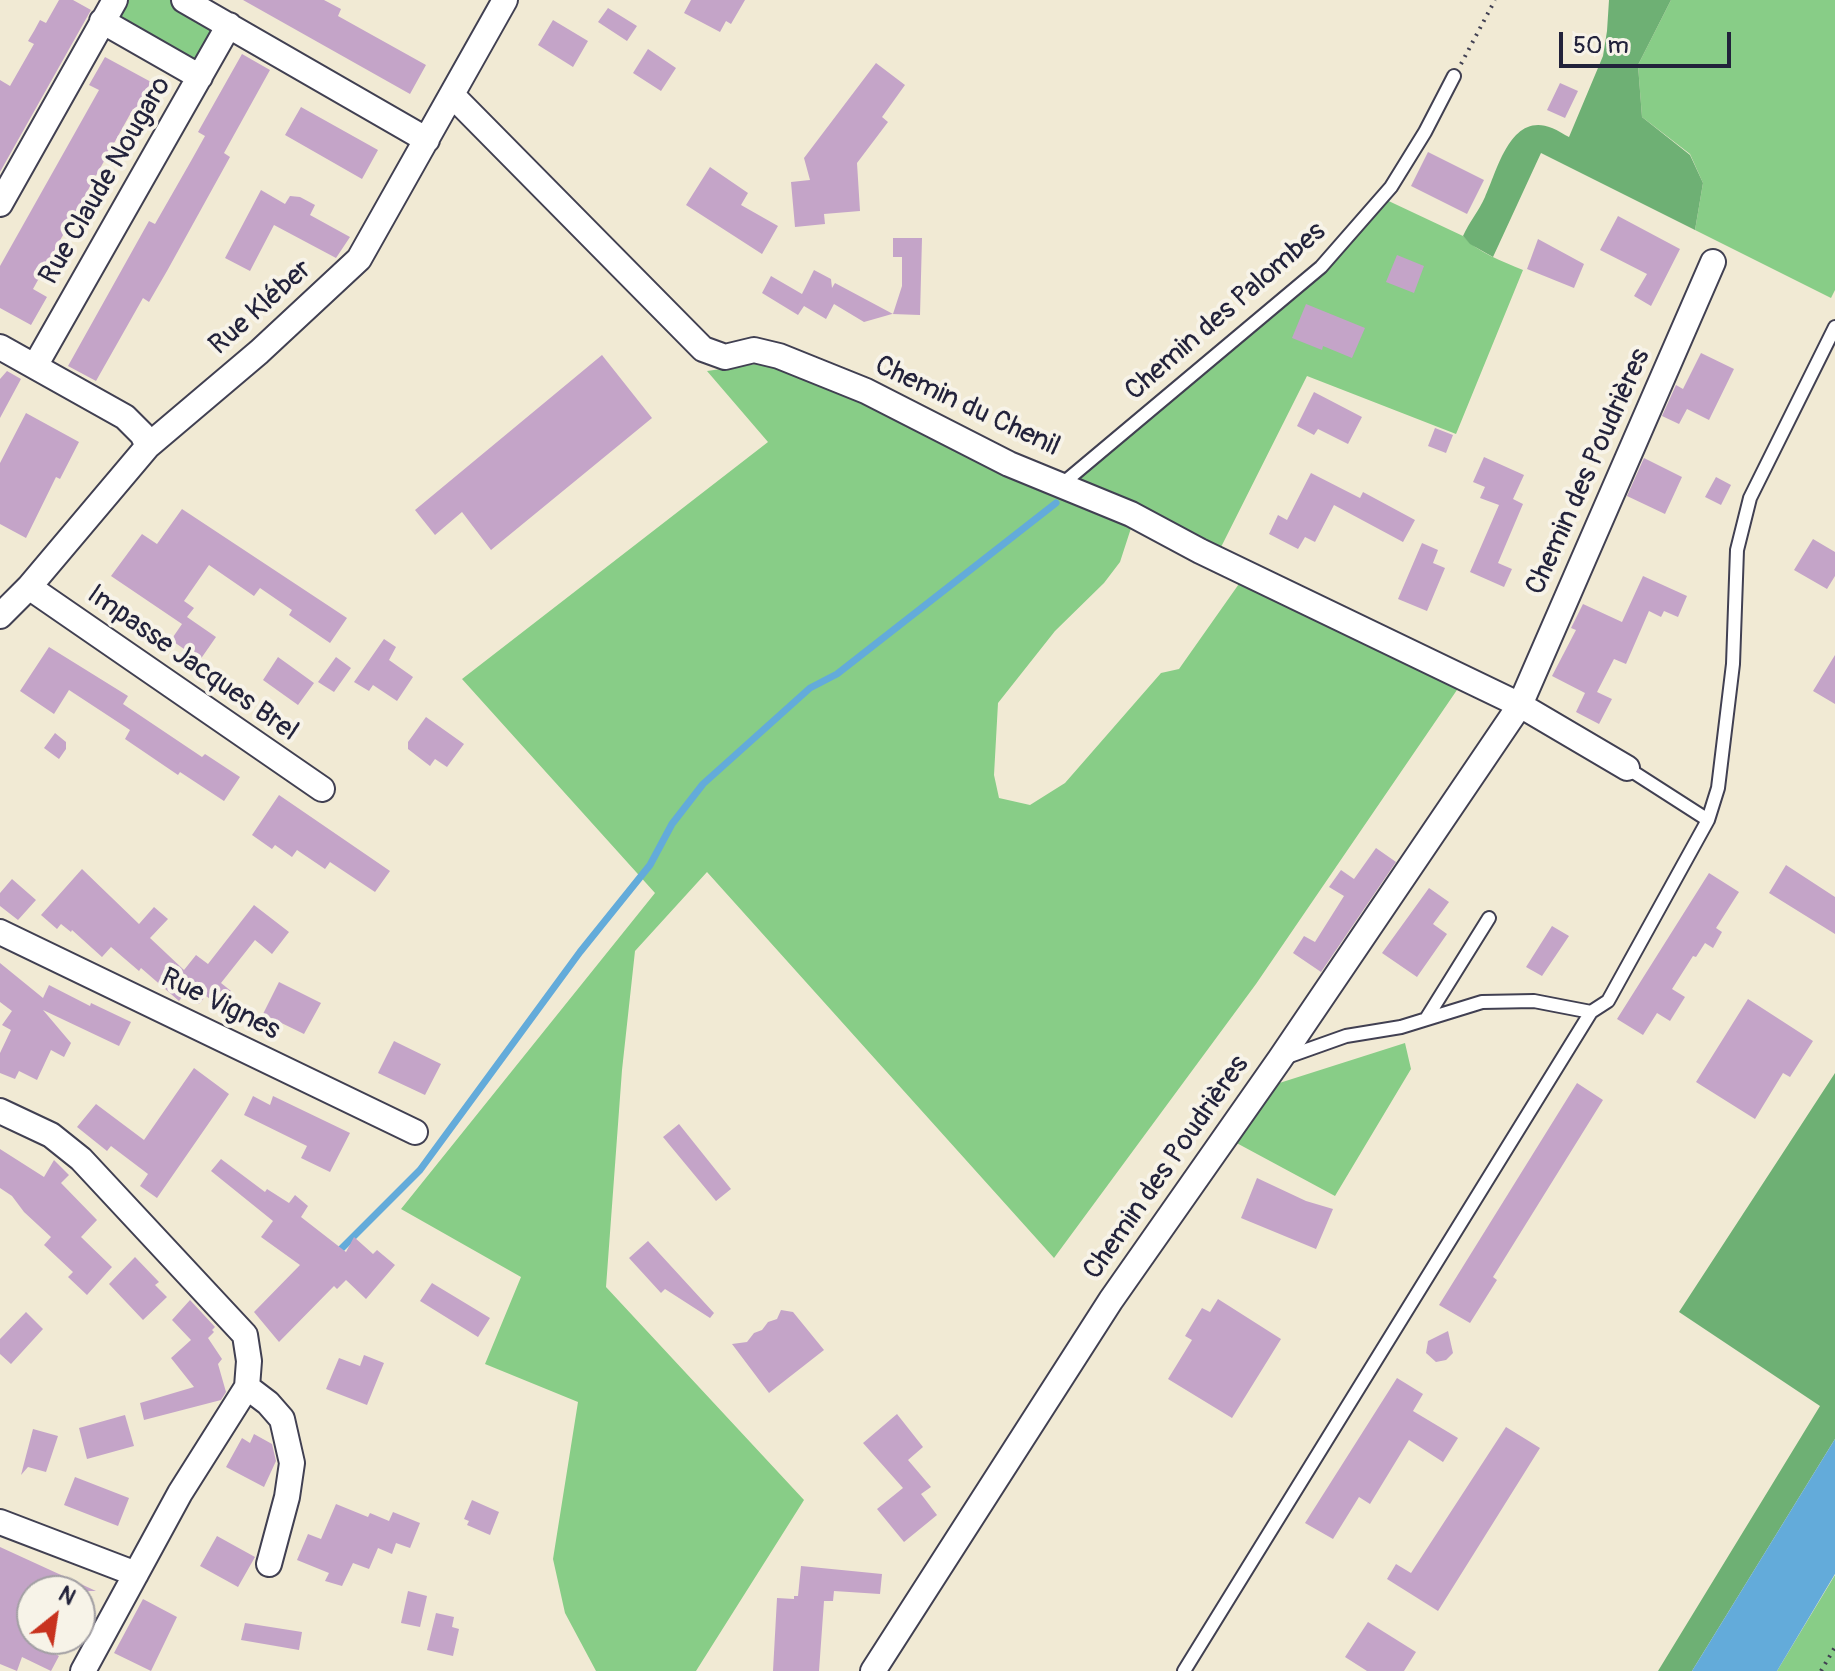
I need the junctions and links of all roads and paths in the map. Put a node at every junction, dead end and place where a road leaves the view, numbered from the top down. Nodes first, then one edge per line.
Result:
1 (184, 0) edge
2 (505, 0) edge
3 (1495, 0) edge
4 (109, 10) edge
5 (229, 25) junction
6 (1454, 76) joint
7 (200, 77) junction
8 (452, 95) junction
9 (427, 140) junction
10 (0, 204) edge
11 (1713, 262) dead end
12 (1835, 327) edge
13 (0, 347) edge
14 (35, 366) junction
15 (148, 446) junction
16 (1061, 485) junction
17 (29, 587) junction
18 (0, 616) edge
19 (1520, 705) junction
20 (1627, 768) joint
21 (322, 789) dead end
22 (1708, 820) junction
23 (1489, 918) dead end
24 (0, 932) edge
25 (1591, 1012) junction
26 (1426, 1019) junction
27 (1280, 1059) junction
28 (0, 1111) edge
29 (415, 1132) dead end
30 (247, 1387) junction
31 (0, 1522) edge
32 (269, 1564) dead end
33 (136, 1574) junction
34 (1835, 1647) edge
35 (83, 1671) edge
36 (873, 1671) edge
37 (1184, 1671) edge
38 (1821, 1671) edge

1 - 5 street
2 - 8 street, Rue Kléber
3 - 6 path
4 - 7 street
4 - 10 street
5 - 7 street, Rue Claude Nougaro
5 - 9 street
6 - 16 lane, Chemin des Palombes
7 - 14 street, Rue Claude Nougaro
8 - 9 street, Rue Kléber
8 - 16 street, Chemin du Chenil
9 - 15 street, Rue Kléber
11 - 19 street, Chemin des Poudrières
12 - 22 lane
13 - 14 street
14 - 15 street
15 - 17 street, Rue Kléber
16 - 19 street, Chemin du Chenil
17 - 18 street, Rue Kléber
17 - 21 street, Impasse Jacques Brel
19 - 20 street
19 - 27 street, Chemin des Poudrières
20 - 22 lane
22 - 25 lane
23 - 26 lane
24 - 29 street, Rue Vignes
25 - 26 lane
25 - 37 lane
26 - 27 lane
27 - 36 street, Chemin des Poudrières
28 - 30 street
30 - 32 street
30 - 33 street
31 - 33 street
33 - 35 street
34 - 38 path

